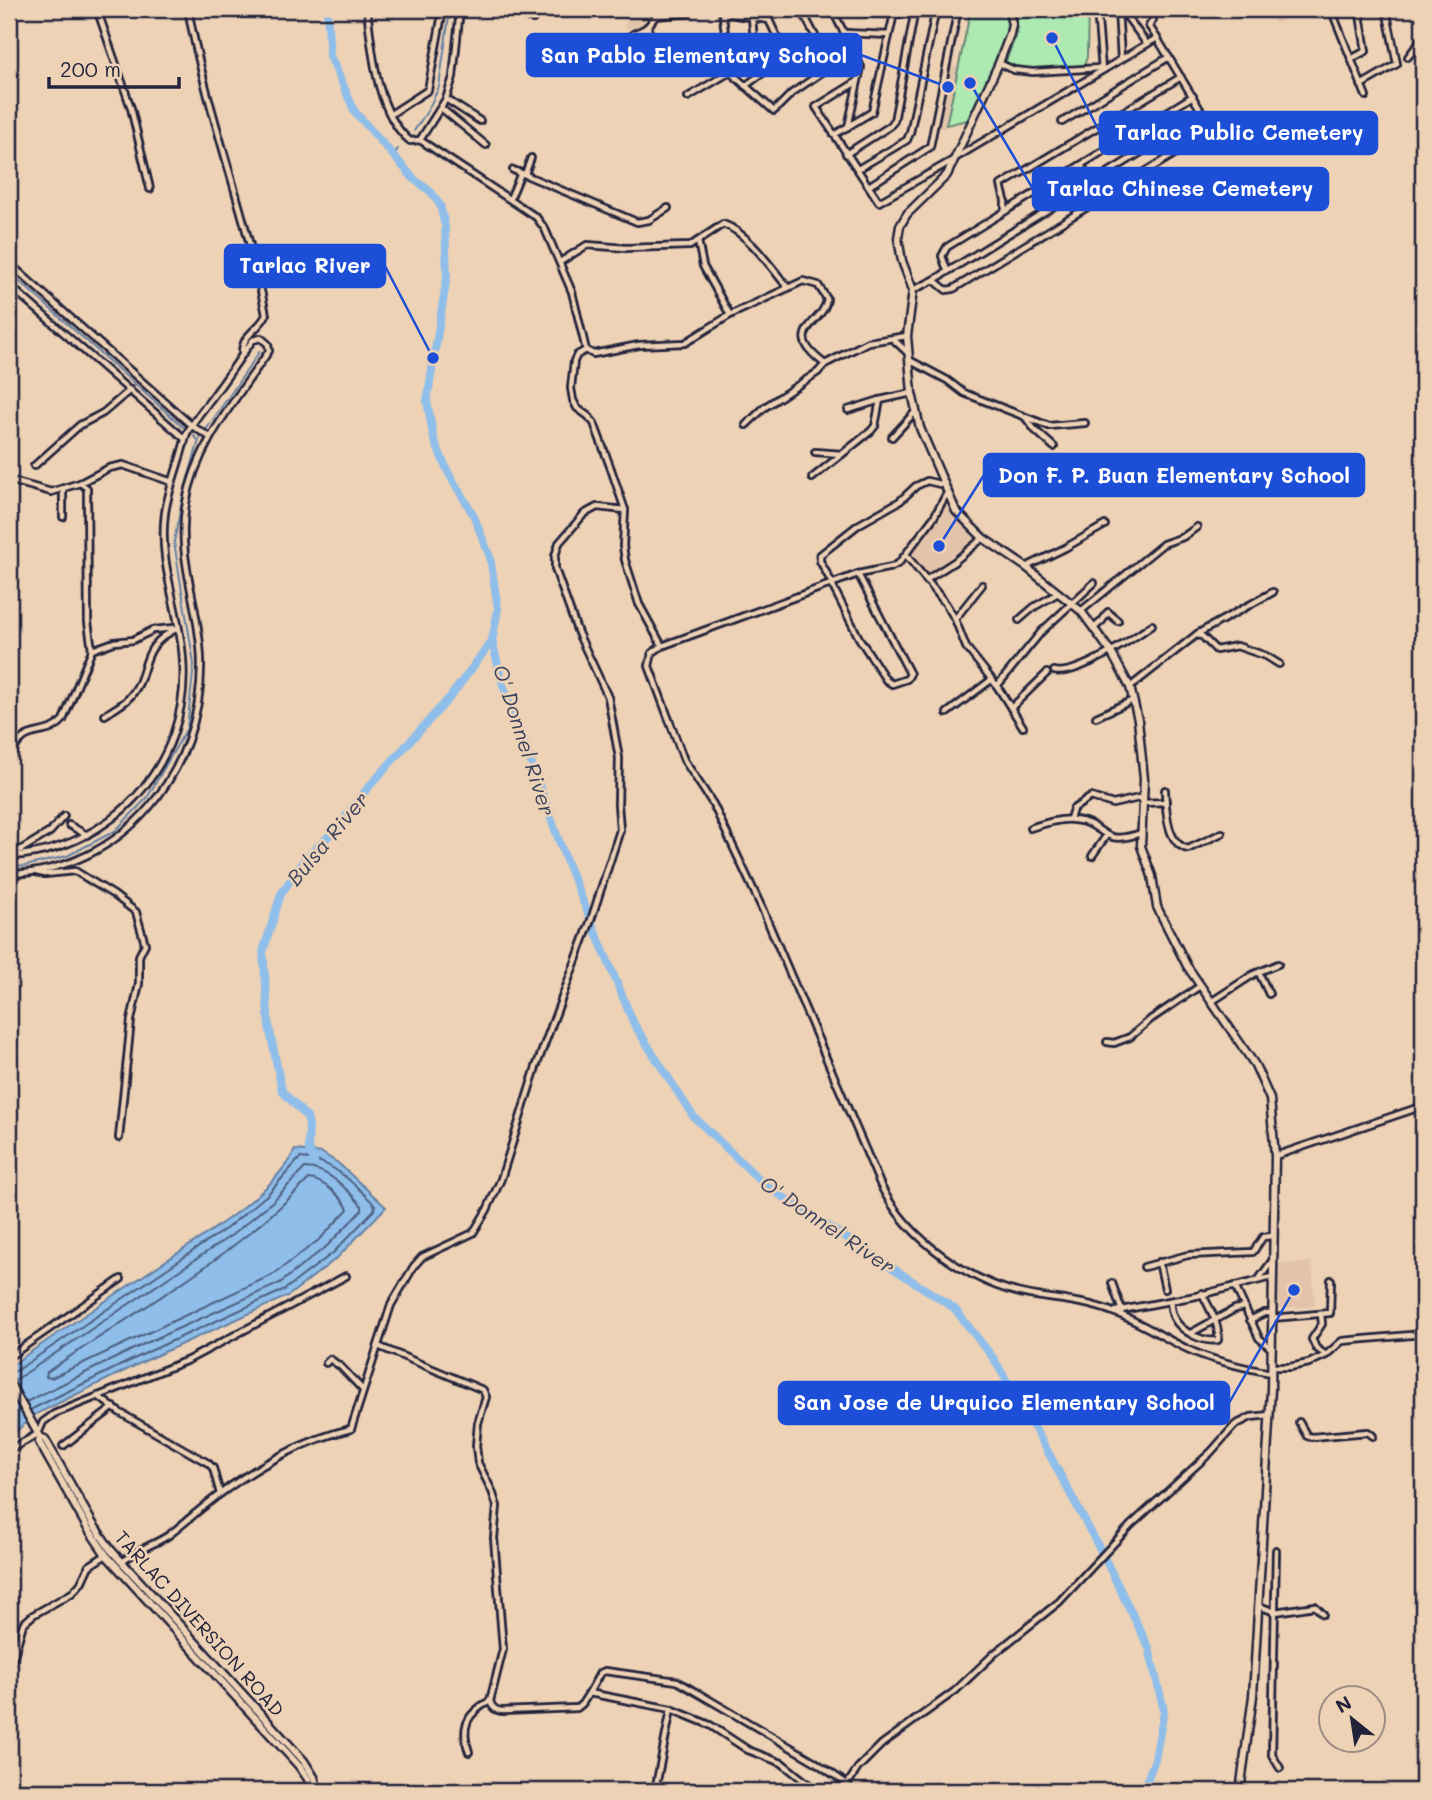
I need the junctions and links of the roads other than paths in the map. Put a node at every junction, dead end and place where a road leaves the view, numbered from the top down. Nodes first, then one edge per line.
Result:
1 (97, 9) edge
2 (188, 9) edge
3 (368, 9) edge
4 (443, 9) edge
5 (460, 9) edge
6 (500, 9) edge
7 (691, 9) edge
8 (801, 9) edge
9 (958, 9) edge
10 (1008, 9) edge
11 (1097, 9) edge
12 (1120, 9) edge
13 (1331, 9) edge
14 (1359, 9) edge
15 (1386, 9) edge
16 (833, 10) edge
17 (722, 11) edge
18 (894, 11) edge
19 (935, 14) junction
20 (914, 15) junction
21 (752, 17) junction
22 (533, 19) dead end
23 (1153, 20) dead end
24 (648, 27) junction
25 (845, 33) junction
26 (889, 35) junction
27 (1423, 37) edge
28 (1157, 38) junction
29 (1147, 44) junction
30 (755, 54) dead end
31 (1169, 57) junction
32 (1408, 57) dead end
33 (1121, 59) junction
34 (1351, 60) junction
35 (999, 63) junction
36 (1102, 69) junction
37 (730, 72) junction
38 (1181, 77) junction
39 (858, 81) junction
40 (1361, 85) junction
41 (745, 86) junction
42 (1193, 96) junction
43 (1366, 96) dead end
44 (688, 97) dead end
45 (446, 99) junction
46 (441, 108) junction
47 (391, 114) junction
48 (1203, 114) junction
49 (480, 121) dead end
50 (1062, 122) dead end
51 (848, 127) junction
52 (834, 135) junction
53 (420, 140) junction
54 (486, 145) dead end
55 (846, 154) junction
56 (531, 158) dead end
57 (955, 158) junction
58 (1081, 165) junction
59 (858, 169) junction
60 (513, 170) dead end
61 (523, 174) junction
62 (1092, 182) junction
63 (869, 186) junction
64 (1085, 187) junction
65 (150, 189) dead end
66 (510, 199) junction
67 (1095, 203) junction
68 (667, 208) dead end
69 (1005, 212) junction
70 (698, 241) junction
71 (560, 262) junction
72 (9, 263) edge
73 (947, 271) junction
74 (934, 280) junction
75 (9, 285) edge
76 (788, 288) junction
77 (913, 290) junction
78 (730, 315) junction
79 (907, 336) junction
80 (892, 338) junction
81 (586, 350) junction
82 (242, 353) junction
83 (910, 358) junction
84 (825, 364) junction
85 (130, 390) junction
86 (912, 393) junction
87 (880, 400) junction
88 (848, 410) dead end
89 (915, 412) junction
90 (1025, 416) junction
91 (1085, 423) dead end
92 (746, 425) dead end
93 (194, 427) junction
94 (209, 436) junction
95 (892, 437) dead end
96 (185, 439) junction
97 (1054, 447) dead end
98 (815, 452) dead end
99 (843, 454) junction
100 (34, 466) dead end
101 (812, 478) dead end
102 (9, 480) edge
103 (172, 482) junction
104 (80, 483) junction
105 (944, 485) junction
106 (64, 489) junction
107 (947, 493) junction
108 (625, 510) junction
109 (63, 517) dead end
110 (1105, 525) dead end
111 (1197, 527) dead end
112 (982, 538) junction
113 (906, 555) junction
114 (1026, 566) junction
115 (858, 575) junction
116 (926, 580) junction
117 (1094, 583) dead end
118 (832, 585) junction
119 (982, 585) dead end
120 (1273, 592) dead end
121 (1058, 593) junction
122 (1070, 604) junction
123 (1081, 611) junction
124 (955, 619) junction
125 (1019, 620) dead end
126 (1118, 621) dead end
127 (1152, 625) dead end
128 (178, 628) junction
129 (1094, 628) junction
130 (1196, 635) junction
131 (662, 646) junction
132 (92, 650) junction
133 (1111, 652) junction
134 (1279, 664) dead end
135 (1054, 671) dead end
136 (1047, 673) dead end
137 (992, 680) junction
138 (998, 686) junction
139 (1130, 687) junction
140 (1134, 699) junction
141 (1012, 708) junction
142 (947, 713) dead end
143 (105, 715) dead end
144 (1096, 718) dead end
145 (1023, 727) dead end
146 (10, 759) edge
147 (1165, 790) dead end
148 (1144, 800) junction
149 (1166, 802) junction
150 (64, 816) dead end
151 (1069, 819) junction
152 (69, 825) dead end
153 (1030, 828) dead end
154 (1142, 832) junction
155 (1222, 833) dead end
156 (88, 836) junction
157 (1106, 836) junction
158 (9, 856) edge
159 (1092, 856) dead end
160 (35, 872) junction
161 (9, 874) edge
162 (1278, 964) dead end
163 (1259, 973) junction
164 (1200, 986) junction
165 (1269, 993) dead end
166 (1211, 1002) junction
167 (1107, 1042) dead end
168 (1423, 1106) edge
169 (119, 1138) dead end
170 (1275, 1156) junction
171 (1273, 1236) junction
172 (1272, 1260) junction
173 (1159, 1262) junction
174 (1144, 1267) dead end
175 (346, 1276) dead end
176 (1272, 1276) junction
177 (121, 1279) dead end
178 (1331, 1280) dead end
179 (1256, 1281) junction
180 (1112, 1283) dead end
181 (1235, 1286) junction
182 (1166, 1289) dead end
183 (1202, 1293) junction
184 (1170, 1301) junction
185 (1244, 1307) junction
186 (1113, 1311) junction
187 (1122, 1311) junction
188 (1321, 1314) junction
189 (1272, 1316) junction
190 (1215, 1320) junction
191 (1251, 1320) junction
192 (1191, 1333) junction
193 (1423, 1334) edge
194 (377, 1346) junction
195 (1272, 1349) junction
196 (1326, 1355) junction
197 (9, 1357) edge
198 (326, 1363) dead end
199 (1271, 1370) junction
200 (9, 1382) edge
201 (363, 1390) junction
202 (97, 1396) junction
203 (114, 1408) junction
204 (1270, 1415) junction
205 (1299, 1422) dead end
206 (38, 1434) junction
207 (1373, 1436) dead end
208 (64, 1446) dead end
209 (9, 1450) edge
210 (220, 1494) junction
211 (1276, 1549) dead end
212 (109, 1552) junction
213 (119, 1564) junction
214 (1259, 1606) junction
215 (1275, 1612) junction
216 (1324, 1614) dead end
217 (12, 1650) edge
218 (9, 1673) edge
219 (589, 1693) junction
220 (490, 1701) junction
221 (671, 1709) junction
222 (470, 1752) dead end
223 (1280, 1768) dead end
224 (847, 1784) junction
225 (311, 1791) edge
226 (318, 1791) edge
227 (655, 1791) edge
228 (817, 1791) edge
229 (843, 1791) edge
230 (1240, 1791) edge

1 - 65 street
2 - 82 street
3 - 47 street
4 - 47 street
5 - 45 street
6 - 22 street
7 - 24 street
8 - 41 street
9 - 19 street
9 - 63 street
10 - 35 street
11 - 36 street
12 - 29 street
12 - 33 street
13 - 34 street
14 - 34 street
15 - 40 street
16 - 18 street
16 - 25 street
17 - 21 street
17 - 37 street
18 - 20 street
18 - 26 street
19 - 20 street
19 - 59 street
20 - 55 street
21 - 30 street
21 - 41 street
23 - 28 street
24 - 24 street
25 - 26 street
25 - 39 street
26 - 51 street
27 - 32 street
28 - 29 street
28 - 31 street
29 - 33 street
31 - 38 street
31 - 50 street
33 - 36 street
34 - 40 street
35 - 36 street
35 - 57 street
36 - 57 street
37 - 41 street
37 - 44 street
38 - 42 street
38 - 69 street
39 - 51 street
39 - 52 street
40 - 43 street
42 - 48 street
42 - 58 street
45 - 46 street
45 - 49 street
46 - 53 street
46 - 54 street
47 - 53 street
48 - 62 street
48 - 67 street
51 - 52 street
52 - 55 street
53 - 66 street
55 - 59 street
56 - 61 street
57 - 63 street
57 - 77 street
58 - 62 street
58 - 69 street
59 - 63 street
60 - 61 street
61 - 66 street
61 - 68 street
62 - 64 street
64 - 67 street
64 - 73 street
66 - 71 street
67 - 74 street
69 - 73 street
70 - 71 street
70 - 76 street
70 - 78 street
71 - 81 street
72 - 93 street
73 - 74 street
74 - 77 street
75 - 85 street
76 - 78 street
76 - 84 street
77 - 79 street
78 - 81 street
79 - 80 street
79 - 83 street
80 - 83 street
80 - 84 street
81 - 108 street
82 - 93 street
82 - 94 street
83 - 86 street
83 - 90 street
84 - 92 street
85 - 96 street
85 - 100 street
86 - 87 street
86 - 89 street
87 - 88 street
87 - 99 street
89 - 95 street
89 - 105 street
90 - 91 street
90 - 97 street
93 - 94 street
93 - 96 street
94 - 160 street
96 - 103 street
98 - 99 street
99 - 101 street
102 - 106 street
103 - 104 street
103 - 128 street
104 - 106 street
104 - 132 street
105 - 107 street
105 - 118 street
106 - 109 street
107 - 112 street
107 - 113 street
108 - 131 street
108 - 194 street
110 - 114 street
111 - 123 street
112 - 114 street
112 - 116 street
113 - 115 street
113 - 116 street
114 - 121 street
115 - 118 street
115 - 118 street
116 - 124 street
117 - 122 street
118 - 131 street
119 - 124 street
120 - 130 street
121 - 122 street
121 - 125 street
122 - 123 street
122 - 138 street
123 - 129 street
124 - 137 street
126 - 129 street
127 - 133 street
128 - 132 street
128 - 143 street
128 - 156 street
129 - 133 street
130 - 134 street
130 - 139 street
131 - 186 street
132 - 146 street
133 - 135 street
133 - 139 street
136 - 141 street
137 - 138 street
137 - 142 street
138 - 141 street
139 - 140 street
140 - 144 street
140 - 148 street
141 - 145 street
147 - 149 street
148 - 149 street
148 - 151 street
148 - 154 street
149 - 155 street
150 - 158 street
151 - 153 street
151 - 157 street
152 - 156 street
154 - 157 street
154 - 164 street
156 - 158 street
157 - 159 street
160 - 161 street
160 - 169 street
162 - 163 street
163 - 165 street
163 - 166 street
164 - 166 street
164 - 167 street
166 - 170 street
168 - 170 street
170 - 171 street
171 - 172 street
171 - 173 street
172 - 176 street
172 - 179 street
173 - 174 street
173 - 182 street
175 - 202 street
176 - 179 street
176 - 189 street
177 - 197 street
178 - 188 street
179 - 181 street
180 - 187 street
181 - 183 street
181 - 185 street
183 - 184 street
183 - 190 street
184 - 187 street
184 - 192 street
185 - 190 street
185 - 191 street
186 - 187 street
186 - 199 street
188 - 189 street
188 - 196 street
189 - 191 street
189 - 195 street
190 - 192 street
190 - 192 street
191 - 195 street
193 - 196 street
194 - 201 street
194 - 220 street
195 - 199 street
196 - 199 street
198 - 201 street
199 - 204 street
200 - 206 street, TARLAC DIVERSION ROAD
201 - 210 street
202 - 203 street
202 - 206 street
203 - 208 street
203 - 210 street
204 - 214 street
204 - 224 street
205 - 207 street
206 - 209 street
206 - 212 street, TARLAC DIVERSION ROAD
210 - 213 street
211 - 215 street
212 - 213 street, TARLAC DIVERSION ROAD
212 - 217 street
213 - 225 street, TARLAC DIVERSION ROAD
213 - 226 street, TARLAC DIVERSION ROAD
214 - 215 street
214 - 230 street
215 - 216 street
215 - 223 street
217 - 218 street
219 - 220 street
219 - 221 street
219 - 224 street
220 - 222 street
221 - 227 street
221 - 228 street
224 - 229 street

